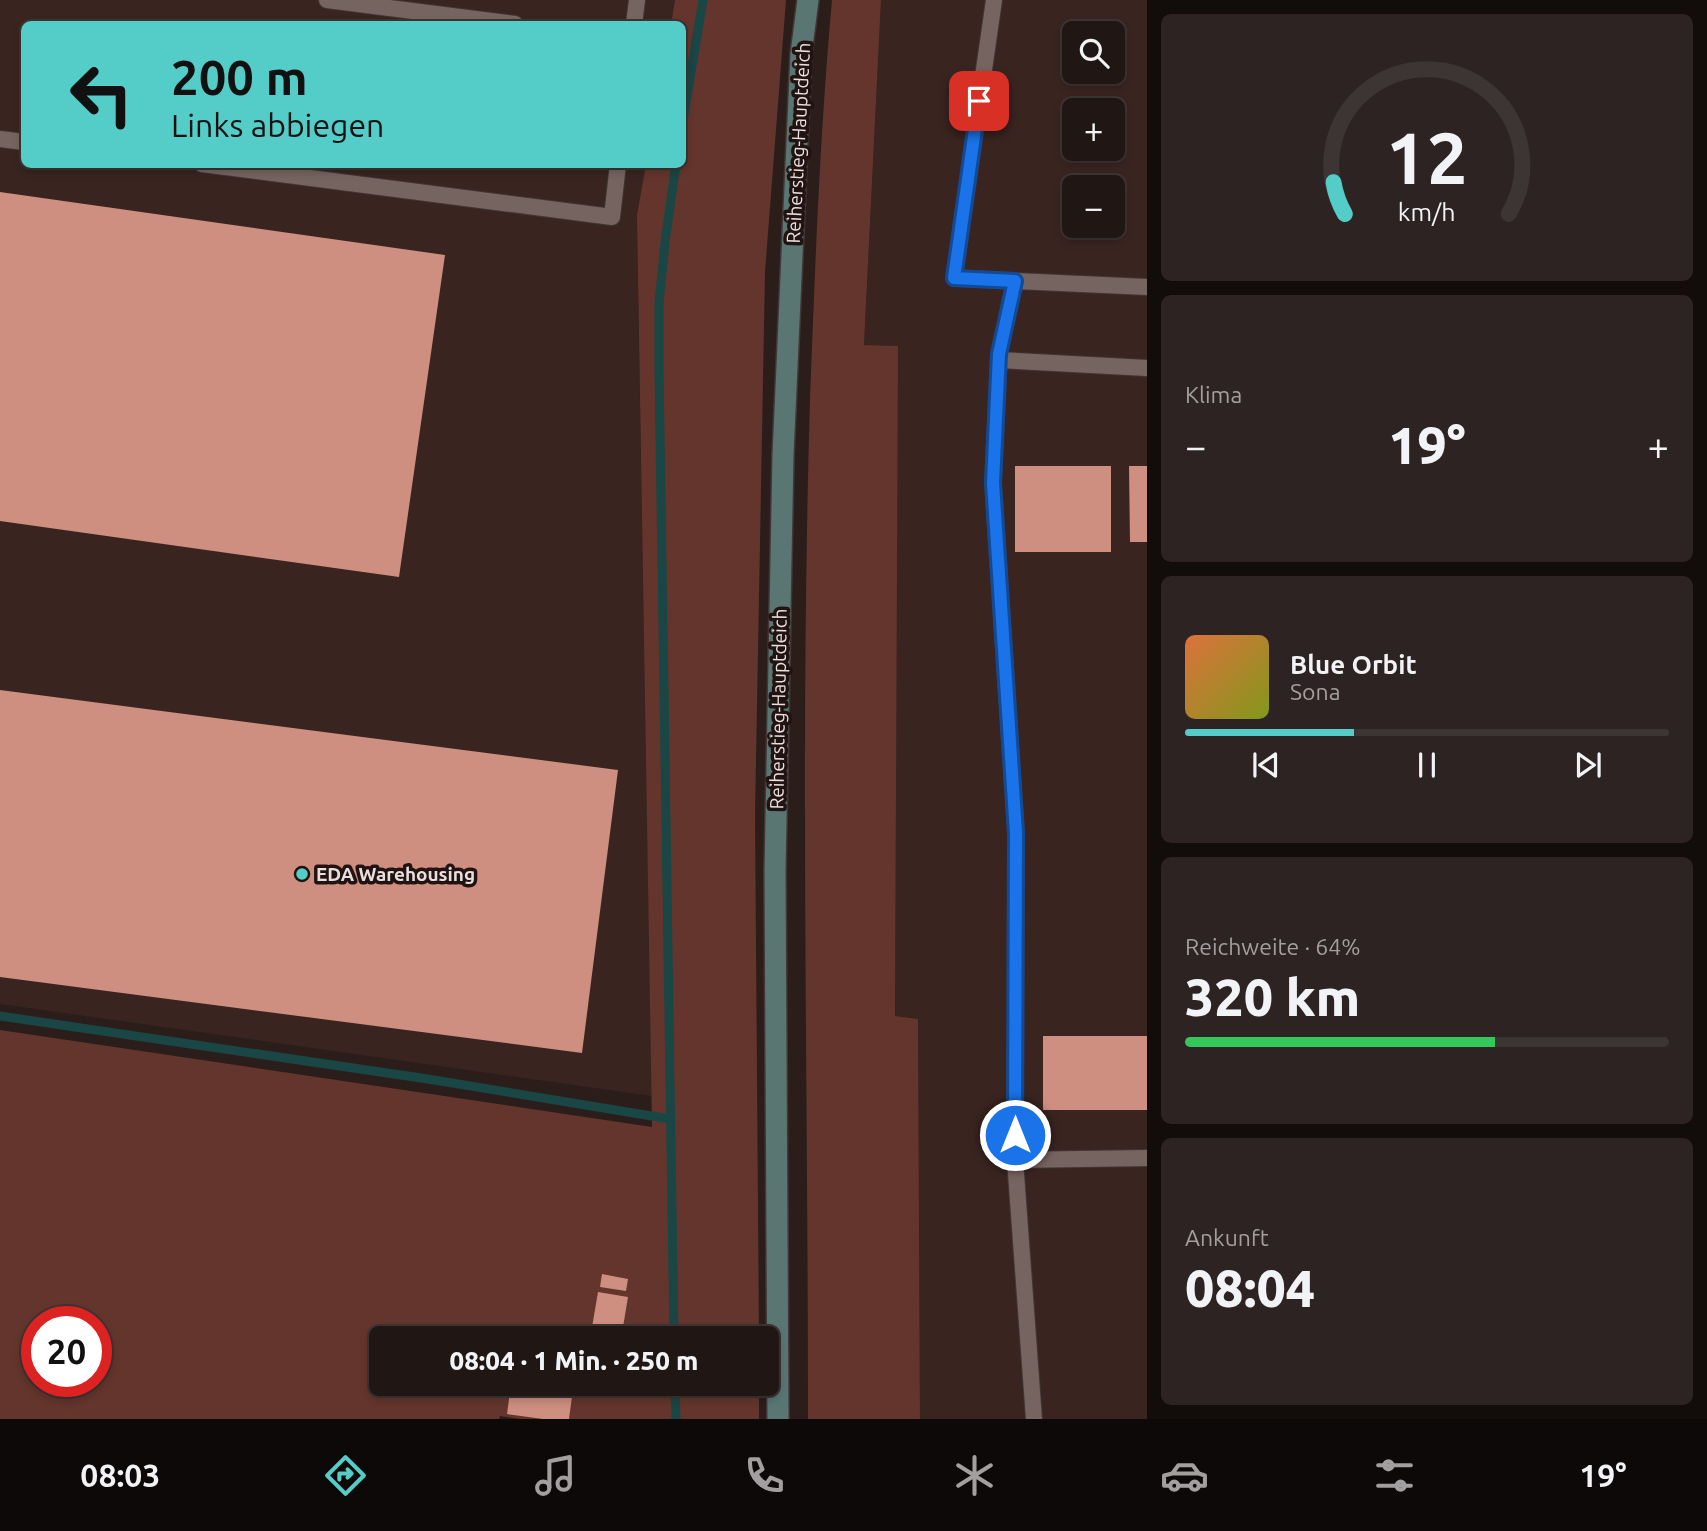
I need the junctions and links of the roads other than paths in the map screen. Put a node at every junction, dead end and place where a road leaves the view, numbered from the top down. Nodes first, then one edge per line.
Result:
1 (327, 0) edge
2 (637, 0) edge
3 (808, 0) edge
4 (994, 0) edge
5 (492, 21) edge
6 (634, 21) edge
7 (0, 139) edge
8 (21, 142) edge
9 (233, 168) edge
10 (618, 168) edge
11 (1015, 281) junction
12 (1147, 287) edge
13 (999, 360) junction
14 (1147, 368) edge
15 (1147, 1158) edge
16 (1015, 1160) junction
17 (778, 1419) edge
18 (1034, 1419) edge

1 - 5 lane
2 - 6 lane
3 - 17 main road, Reiherstieg-Hauptdeich
4 - 11 lane
7 - 8 lane
9 - 10 lane
11 - 12 lane
11 - 13 lane
13 - 14 lane
13 - 16 lane
15 - 16 lane
16 - 18 lane

